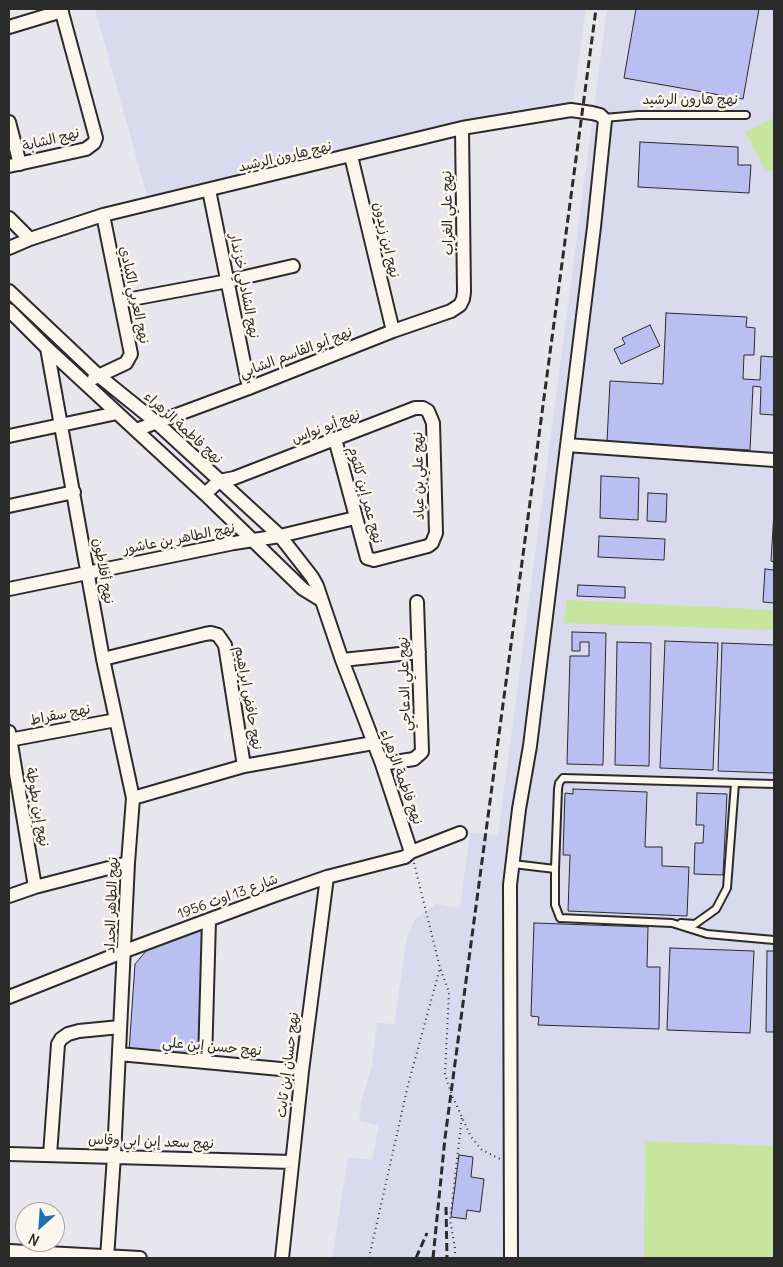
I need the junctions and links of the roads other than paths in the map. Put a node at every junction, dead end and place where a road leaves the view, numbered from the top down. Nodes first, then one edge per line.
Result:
1 (62, 10) edge
2 (9, 27) edge
3 (746, 115) dead end
4 (604, 118) junction
5 (9, 122) edge
6 (462, 128) junction
7 (351, 156) junction
8 (14, 165) edge
9 (209, 190) junction
10 (103, 215) junction
11 (9, 218) edge
12 (30, 239) junction
13 (11, 244) edge
14 (293, 266) dead end
15 (228, 281) junction
16 (9, 291) edge
17 (463, 299) joint
18 (121, 302) junction
19 (9, 310) edge
20 (393, 331) junction
21 (47, 348) junction
22 (99, 376) junction
23 (84, 382) junction
24 (249, 388) junction
25 (428, 411) joint
26 (117, 413) junction
27 (156, 422) junction
28 (61, 426) junction
29 (136, 430) junction
30 (9, 436) edge
31 (335, 439) junction
32 (567, 444) junction
33 (774, 460) edge
34 (234, 478) junction
35 (219, 481) junction
36 (74, 492) junction
37 (231, 492) junction
38 (205, 494) junction
39 (9, 506) edge
40 (217, 506) junction
41 (355, 518) junction
42 (280, 536) junction
43 (255, 541) junction
44 (367, 558) joint
45 (89, 572) junction
46 (9, 589) edge
47 (321, 600) junction
48 (417, 602) dead end
49 (419, 652) junction
50 (104, 659) junction
51 (342, 660) junction
52 (116, 720) junction
53 (9, 737) edge
54 (373, 743) junction
55 (382, 764) junction
56 (244, 766) junction
57 (734, 783) junction
58 (774, 784) edge
59 (133, 798) junction
60 (460, 834) dead end
61 (411, 852) junction
62 (128, 863) junction
63 (513, 864) junction
64 (555, 869) junction
65 (327, 876) junction
66 (35, 887) junction
67 (9, 896) edge
68 (209, 920) junction
69 (672, 923) junction
70 (774, 940) edge
71 (125, 951) junction
72 (9, 997) edge
73 (120, 1027) junction
74 (119, 1054) junction
75 (205, 1062) junction
76 (302, 1071) junction
77 (9, 1154) edge
78 (50, 1155) junction
79 (114, 1156) junction
80 (292, 1162) junction
81 (9, 1251) edge
82 (107, 1257) edge
83 (140, 1258) edge
84 (282, 1258) edge
85 (511, 1258) edge

1 - 2 street
1 - 8 street, نهج الشابة
3 - 4 lane, نهج هارون الرشيد
4 - 6 street, نهج هارون الرشيد
4 - 32 street
5 - 8 street
6 - 7 street, نهج هارون الرشيد
6 - 17 street, نهج علي الغراب
7 - 9 street, نهج هارون الرشيد
7 - 20 street, نهج ابن زيدون
9 - 10 street, نهج هارون الرشيد
9 - 15 street, نهج الشادلي خزندار
10 - 12 street, نهج هارون الرشيد
10 - 18 street, نهج العربي الكبادي
11 - 12 street
12 - 13 street, نهج هارون الرشيد
14 - 15 street
15 - 18 street
15 - 24 street, نهج الشادلي خزندار
16 - 22 street, نهج فاطمة الزهراء
17 - 20 street, نهج أبو القاسم الشابي
18 - 22 street, نهج العربي الكبادي
19 - 21 street
20 - 24 street, نهج أبو القاسم الشابي
21 - 23 street
21 - 28 street, نهج أفلاطون
22 - 23 street, نهج العربي الكبادي
22 - 27 street, نهج فاطمة الزهراء
23 - 26 street
24 - 27 street, نهج أبو القاسم الشابي
25 - 31 street, نهج أبو نواس
25 - 44 street, نهج علي بن عياد
26 - 28 street
26 - 29 street
27 - 29 street, نهج أبو القاسم الشابي
27 - 35 street, نهج فاطمة الزهراء
28 - 30 street
28 - 36 street, نهج أفلاطون
29 - 38 street
31 - 34 street, نهج أبو نواس
31 - 41 street, نهج عمر إبن كلثوم
32 - 33 street
32 - 63 street
34 - 35 street, نهج أبو نواس
34 - 37 street
35 - 37 street, نهج فاطمة الزهراء
35 - 38 street
36 - 39 street
36 - 45 street, نهج أفلاطون
37 - 40 street
37 - 42 street, نهج فاطمة الزهراء
38 - 40 street
40 - 43 street
41 - 42 street, نهج الطاهر بن عاشور
41 - 44 street, نهج عمر إبن كلثوم
42 - 43 street, نهج الطاهر بن عاشور
42 - 47 street, نهج فاطمة الزهراء
43 - 45 street, نهج الطاهر بن عاشور
43 - 47 street
45 - 46 street, نهج الطاهر بن عاشور
45 - 50 street, نهج أفلاطون
47 - 51 street, نهج فاطمة الزهراء
48 - 49 street, نهج علي الدعاجي
49 - 51 street
49 - 55 street, نهج علي الدعاجي
50 - 52 street, نهج أفلاطون
50 - 56 street, نهج حافض ابراهيم
51 - 54 street, نهج فاطمة الزهراء
52 - 53 street, نهج سقراط
52 - 59 street, نهج أفلاطون
53 - 66 street, نهج إبن بطوطة
54 - 55 street, نهج فاطمة الزهراء
54 - 56 street
55 - 61 street, نهج فاطمة الزهراء
56 - 59 street
57 - 58 lane
57 - 64 lane
57 - 69 lane
59 - 62 street, نهج الطاهر الحداد
60 - 61 street, شارع 13 اوت 1956
61 - 65 street, شارع 13 اوت 1956
62 - 66 street
62 - 71 street, نهج الطاهر الحداد
63 - 64 lane
63 - 85 street
64 - 69 lane
65 - 68 street, شارع 13 اوت 1956
65 - 76 street, نهج حسان إبن ثابت
66 - 67 street
68 - 71 street, شارع 13 اوت 1956
68 - 75 street
69 - 70 lane
71 - 72 street, شارع 13 اوت 1956
71 - 73 street, نهج الطاهر الحداد
73 - 74 street, نهج الطاهر الحداد
73 - 78 street
74 - 75 street, نهج حسن إبن علي
74 - 79 street, نهج الطاهر الحداد
75 - 76 street, نهج حسن إبن علي
76 - 80 street, نهج حسان إبن ثابت
77 - 78 street, نهج سعد إبن ابي وقاس
78 - 79 street, نهج سعد إبن ابي وقاس
79 - 80 street, نهج سعد إبن ابي وقاس
79 - 82 street, نهج الطاهر الحداد
80 - 84 street, نهج حسان إبن ثابت
81 - 82 street
82 - 83 street

